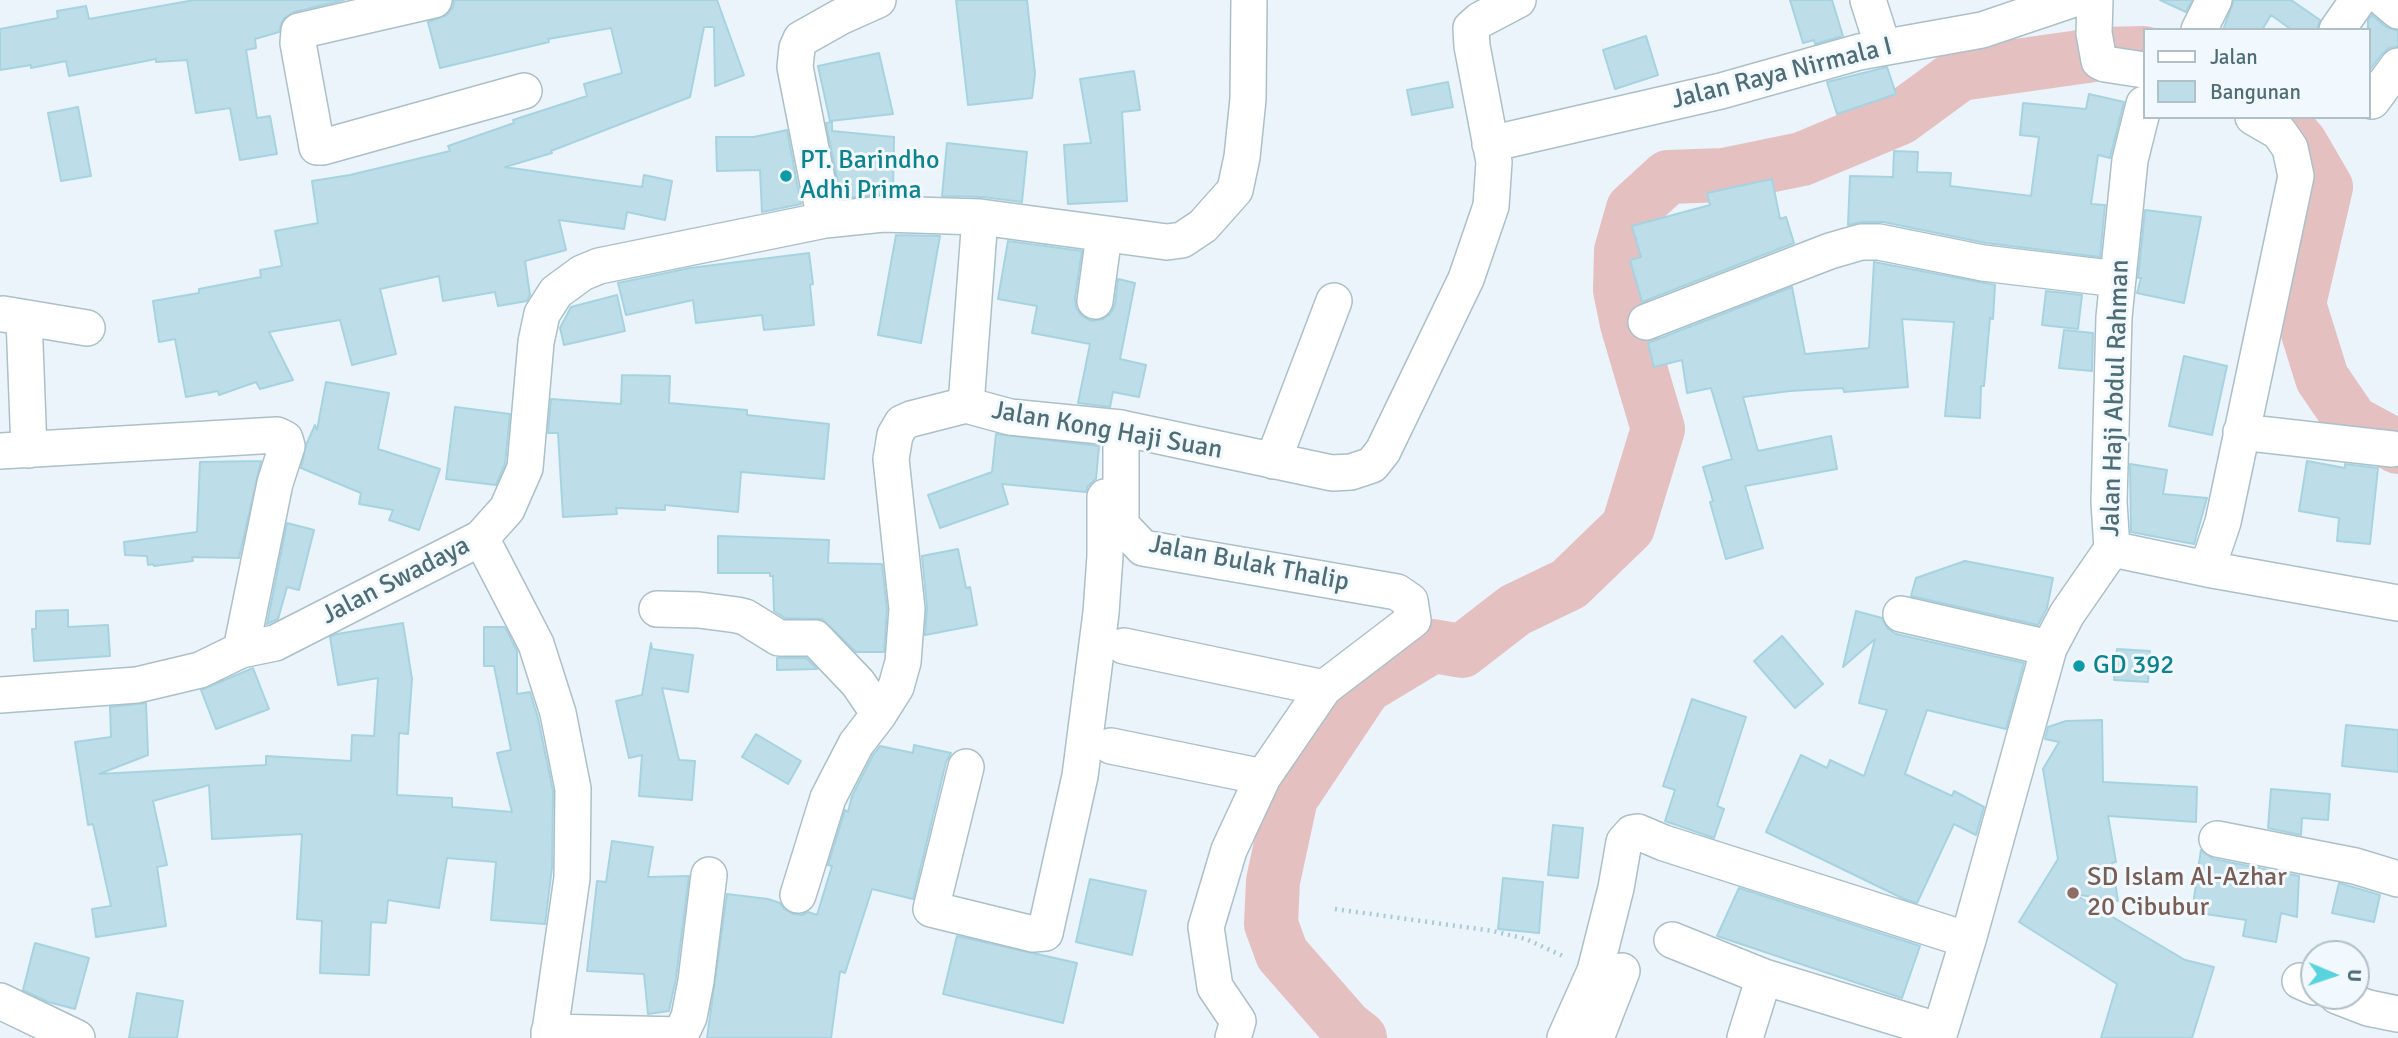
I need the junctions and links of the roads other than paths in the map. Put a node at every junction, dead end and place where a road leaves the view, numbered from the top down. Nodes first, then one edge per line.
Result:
1 (434, 0) edge
2 (878, 0) edge
3 (1250, 0) edge
4 (1518, 0) edge
5 (1868, 0) edge
6 (2071, 0) edge
7 (2214, 0) edge
8 (2358, 0) edge
9 (2385, 0) edge
10 (2398, 11) edge
11 (2200, 28) edge
12 (2338, 28) edge
13 (2096, 32) edge
14 (1883, 47) junction
15 (2398, 66) edge
16 (2142, 70) edge
17 (524, 91) dead end
18 (2372, 101) dead end
19 (2142, 112) edge
20 (2256, 119) edge
21 (1490, 144) junction
22 (980, 216) junction
23 (825, 220) junction
24 (1104, 235) junction
25 (2118, 279) junction
26 (1334, 300) dead end
27 (1095, 301) dead end
28 (12, 316) edge
29 (1646, 322) dead end
30 (87, 328) dead end
31 (966, 405) junction
32 (1112, 428) junction
33 (2241, 432) junction
34 (2392, 449) dead end
35 (14, 450) edge
36 (1273, 461) junction
37 (481, 537) junction
38 (2112, 549) junction
39 (2207, 569) junction
40 (2398, 603) edge
41 (657, 609) dead end
42 (1901, 614) dead end
43 (1124, 646) dead end
44 (2049, 648) junction
45 (241, 650) junction
46 (1324, 688) junction
47 (0, 695) edge
48 (879, 714) junction
49 (1111, 746) dead end
50 (966, 767) dead end
51 (1262, 777) junction
52 (2217, 839) dead end
53 (709, 875) dead end
54 (2398, 879) edge
55 (798, 895) dead end
56 (1672, 940) dead end
57 (1968, 940) junction
58 (1609, 971) junction
59 (1764, 977) junction
60 (0, 1000) edge
61 (2370, 1008) edge
62 (2398, 1014) edge
63 (549, 1035) edge
64 (1939, 1035) edge
65 (680, 1036) edge
66 (76, 1038) edge
67 (1233, 1038) edge
68 (1565, 1038) edge
69 (1596, 1038) edge
70 (1745, 1038) edge

1 - 17 street
2 - 23 street
3 - 24 street, Jalan Swadaya
4 - 21 street
5 - 14 street
6 - 14 street, Jalan Raya Nirmala I
7 - 11 street
8 - 12 street
9 - 10 street
13 - 16 street
14 - 21 street, Jalan Raya Nirmala I
15 - 18 street
19 - 25 street, Jalan Haji Abdul Rahman
20 - 33 street
21 - 36 street, Jalan Kong Haji Suan
22 - 23 street, Jalan Swadaya
22 - 24 street, Jalan Swadaya
22 - 31 street, Jalan Kong Haji Suan
23 - 37 street, Jalan Swadaya
24 - 27 street
25 - 29 street
25 - 38 street, Jalan Haji Abdul Rahman
26 - 36 street
28 - 30 street
28 - 35 street
31 - 32 street, Jalan Kong Haji Suan
31 - 48 street
32 - 36 street, Jalan Kong Haji Suan
32 - 46 street, Jalan Bulak Thalip
32 - 50 street
33 - 34 street
33 - 39 street
35 - 45 street
37 - 45 street, Jalan Swadaya
37 - 63 street
38 - 39 street
38 - 44 street, Jalan Haji Abdul Rahman
39 - 40 street
41 - 48 street
42 - 44 street
43 - 46 street
44 - 57 street, Jalan Haji Abdul Rahman
45 - 47 street, Jalan Swadaya
46 - 51 street
48 - 55 street
49 - 51 street
51 - 67 street
52 - 54 street
53 - 65 street
56 - 59 street
57 - 58 street
57 - 64 street, Jalan Haji Abdul Rahman
58 - 68 street
58 - 69 street
59 - 64 street
59 - 70 street
60 - 66 street
61 - 62 street
63 - 65 street

